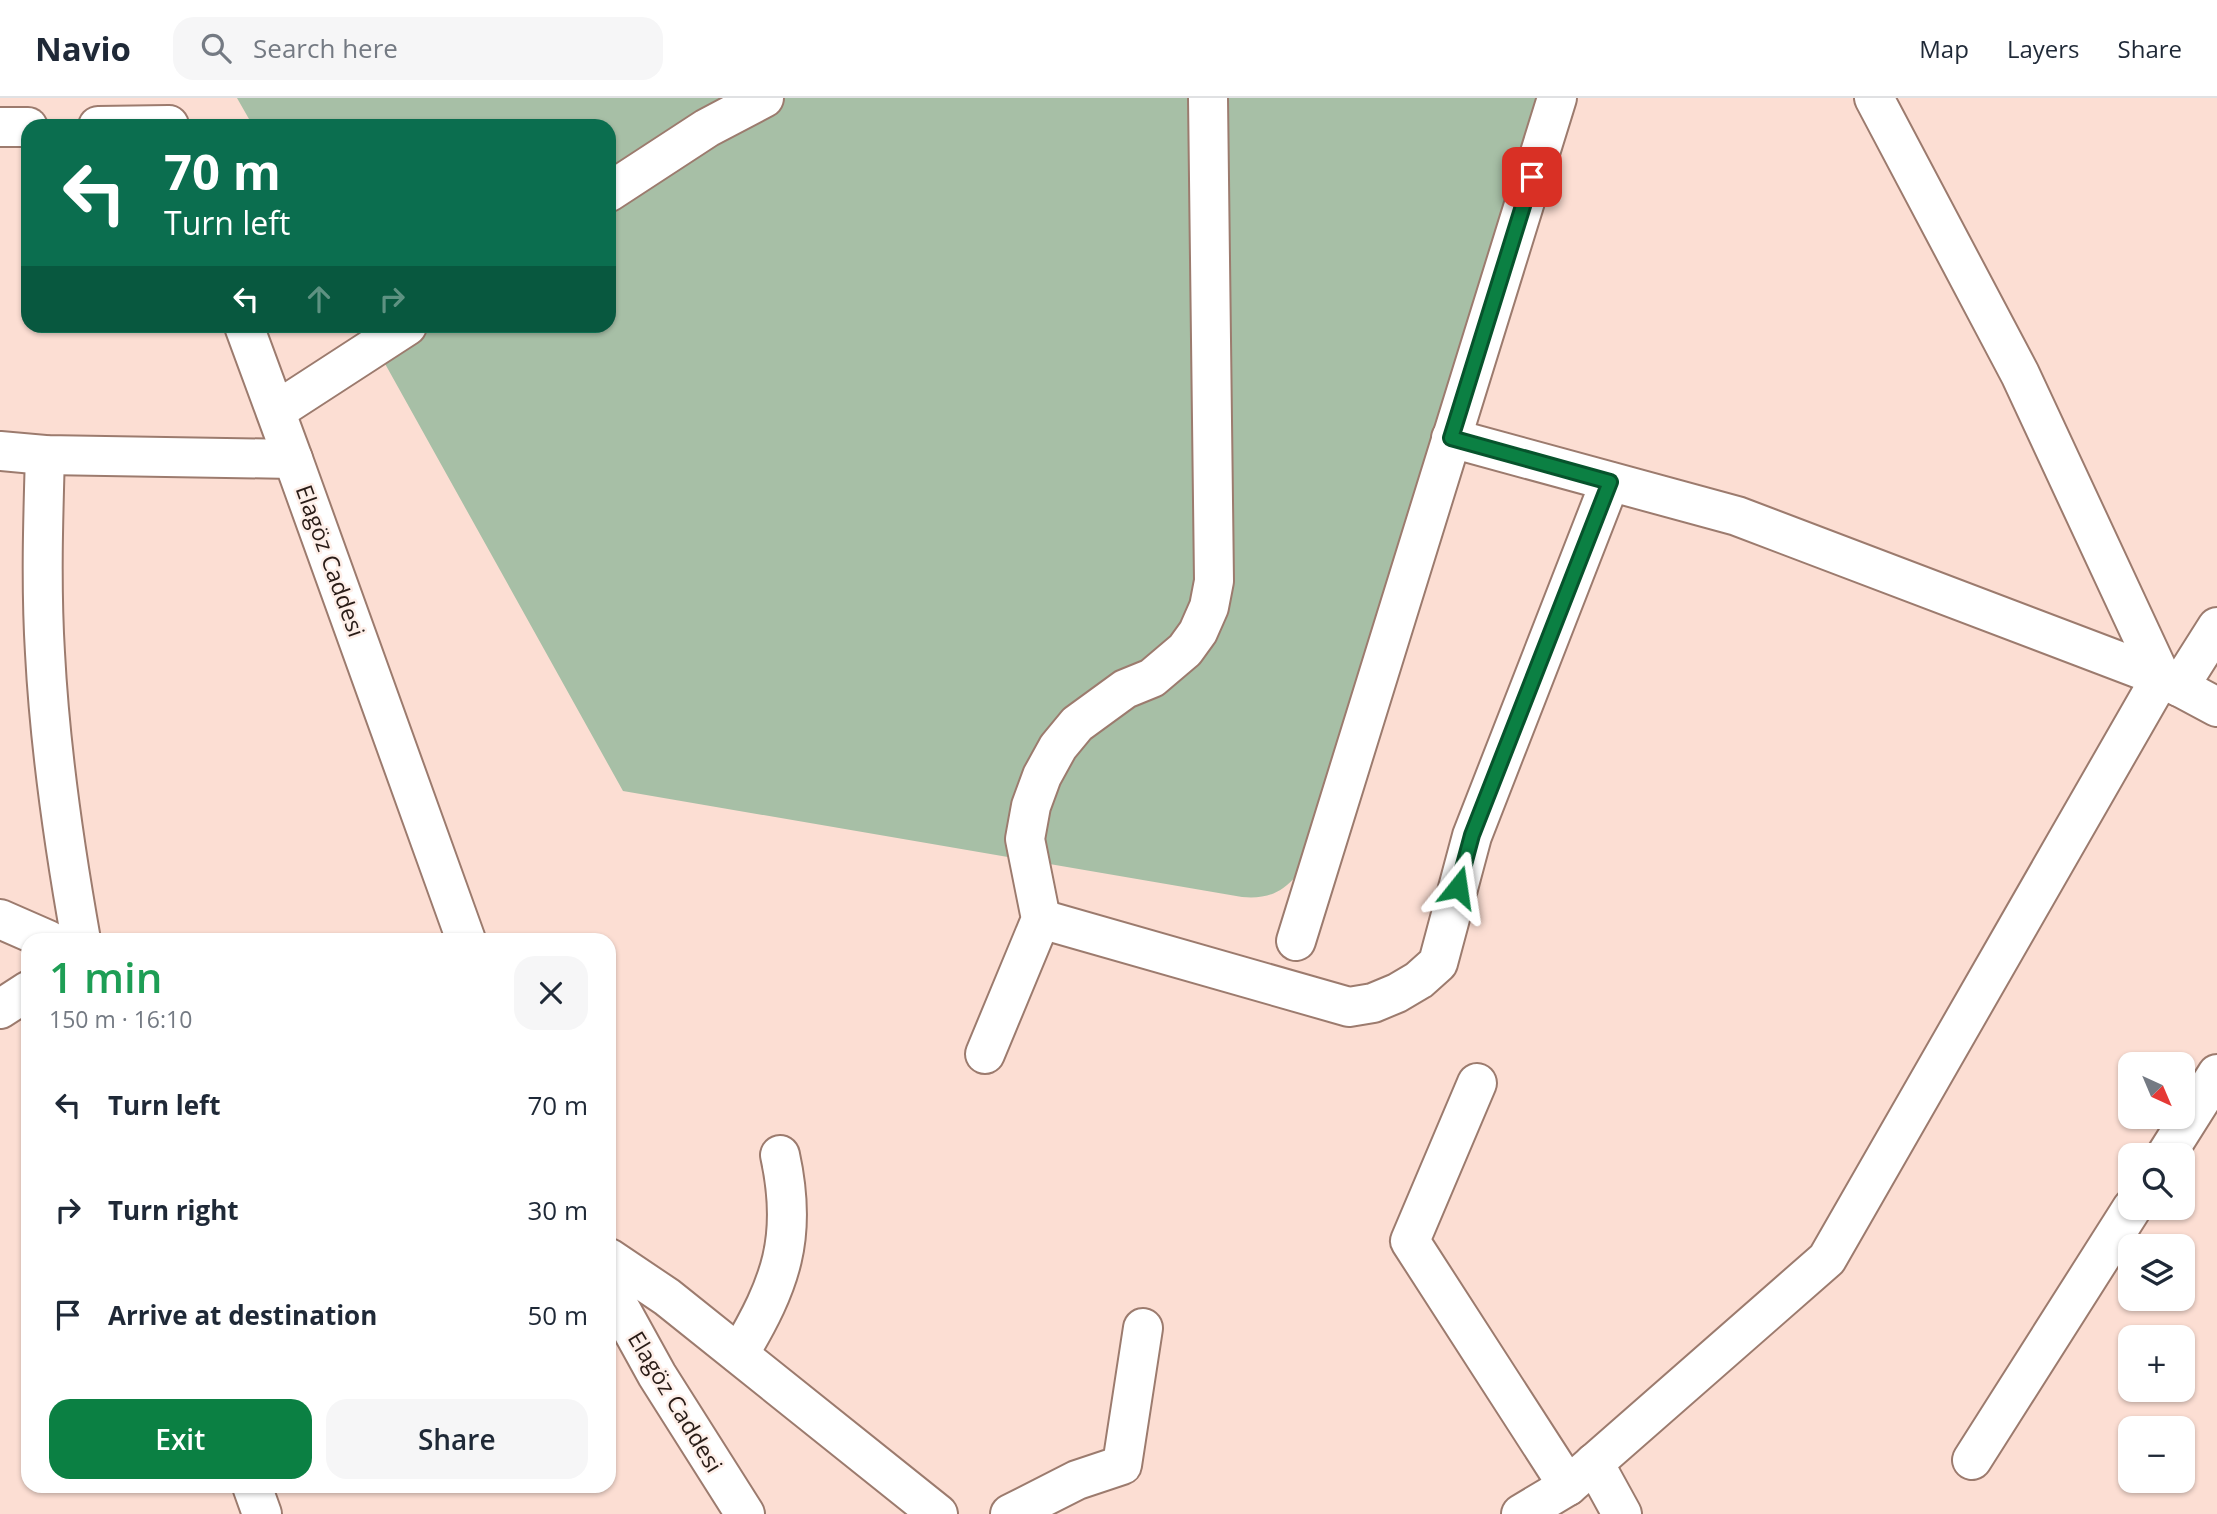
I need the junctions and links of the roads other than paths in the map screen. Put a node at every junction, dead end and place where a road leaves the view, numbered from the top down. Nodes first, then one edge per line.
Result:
1 (157, 98) edge
2 (764, 98) edge
3 (1208, 98) edge
4 (1557, 98) edge
5 (1874, 98) edge
6 (167, 119) edge
7 (0, 127) edge
8 (21, 127) edge
9 (616, 187) edge
10 (247, 333) edge
11 (396, 333) edge
12 (276, 411) junction
13 (1451, 438) junction
14 (0, 451) edge
15 (45, 455) junction
16 (293, 459) junction
17 (1610, 482) junction
18 (2217, 627) edge
19 (2170, 682) junction
20 (2217, 707) edge
21 (0, 919) edge
22 (1041, 919) junction
23 (32, 933) edge
24 (80, 933) edge
25 (463, 933) edge
26 (1296, 941) dead end
27 (21, 995) edge
28 (0, 1009) edge
29 (985, 1054) dead end
30 (2217, 1074) edge
31 (1477, 1083) dead end
32 (2174, 1143) edge
33 (780, 1155) dead end
34 (2124, 1220) edge
35 (616, 1263) edge
36 (616, 1301) edge
37 (1143, 1328) dead end
38 (739, 1354) junction
39 (1972, 1460) dead end
40 (1581, 1474) junction
41 (254, 1493) edge
42 (262, 1514) edge
43 (745, 1514) edge
44 (938, 1514) edge
45 (1010, 1514) edge
46 (1521, 1514) edge
47 (1622, 1514) edge

1 - 6 street
2 - 9 street
3 - 22 street
4 - 13 street
5 - 19 street
7 - 8 street
10 - 12 street
11 - 12 street
12 - 16 street
13 - 17 street
13 - 26 street
14 - 15 street, Elagöz Caddesi
15 - 16 street, Elagöz Caddesi
15 - 24 street
16 - 25 street, Elagöz Caddesi
17 - 19 street
17 - 22 street
18 - 19 street
19 - 20 street
19 - 40 street
21 - 23 street
22 - 29 street
27 - 28 street
30 - 32 street
31 - 40 street
33 - 38 street
34 - 39 street
35 - 38 street
36 - 43 street, Elagöz Caddesi
37 - 45 street
38 - 44 street
40 - 46 street
40 - 47 street
41 - 42 street

